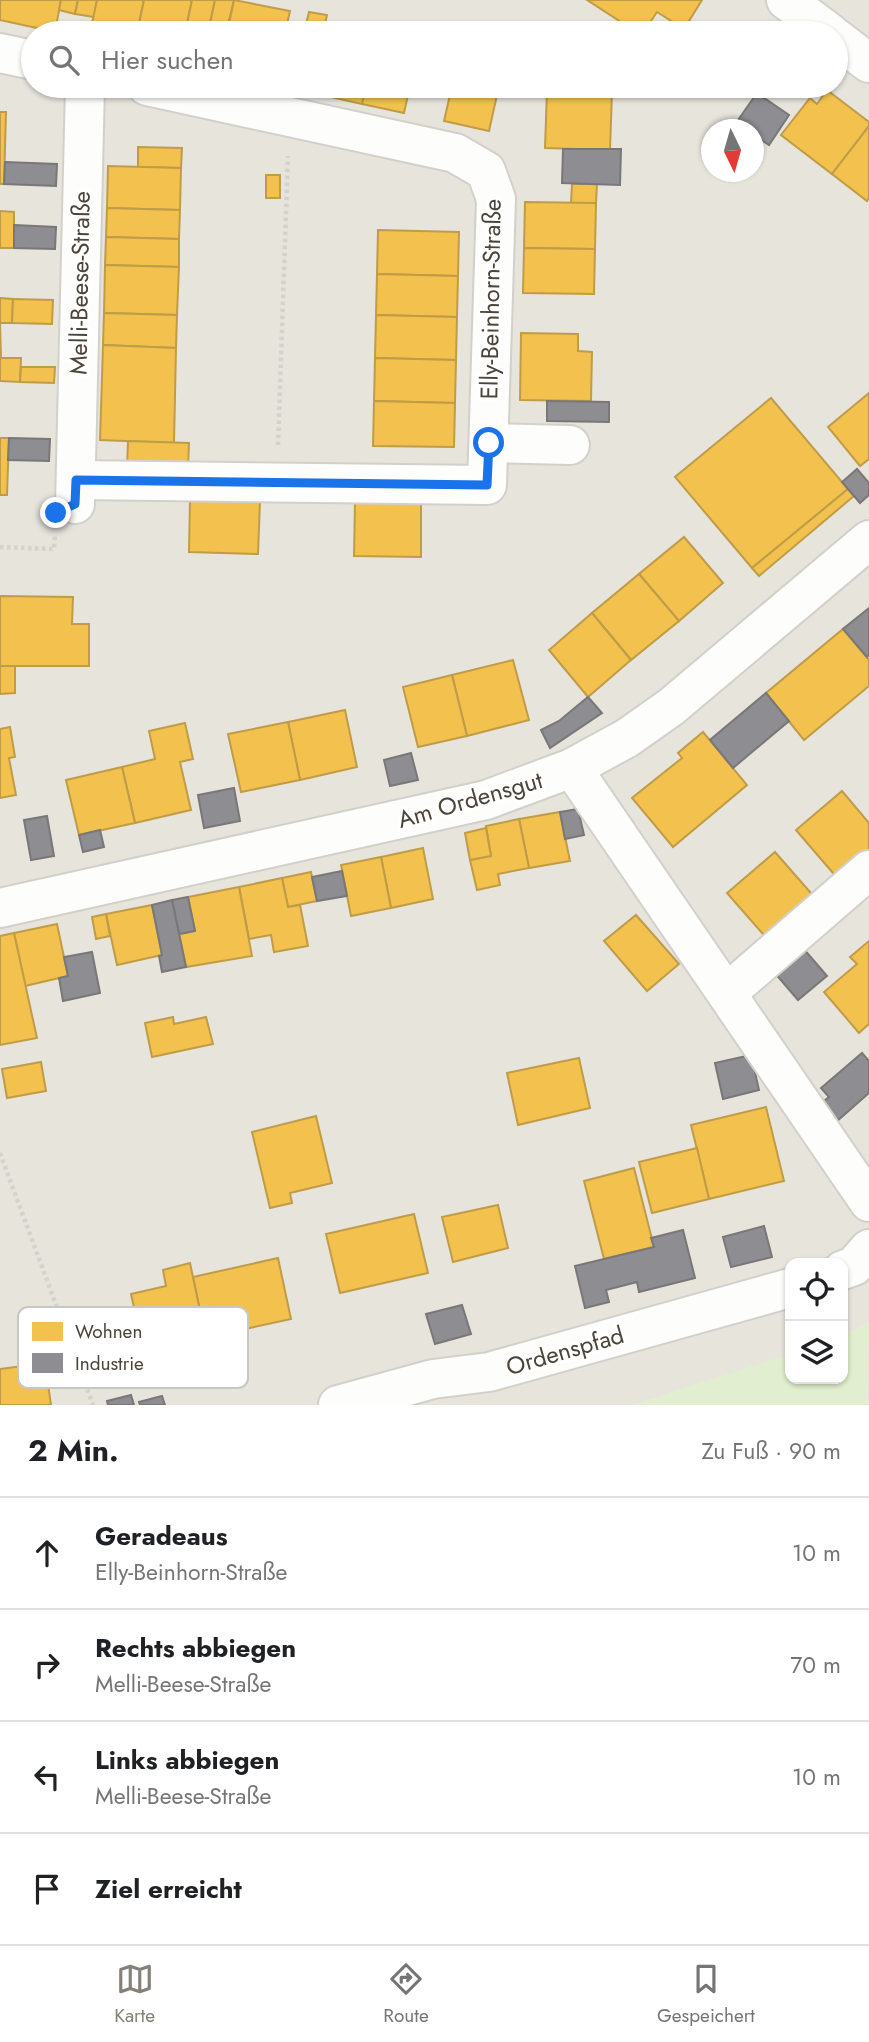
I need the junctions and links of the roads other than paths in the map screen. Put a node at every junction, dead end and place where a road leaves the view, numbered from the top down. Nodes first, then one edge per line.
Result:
1 (786, 0) edge
2 (814, 21) edge
3 (848, 47) edge
4 (0, 53) edge
5 (21, 57) edge
6 (869, 63) edge
7 (85, 98) edge
8 (202, 98) edge
9 (489, 443) junction
10 (570, 445) dead end
11 (276, 482) joint
12 (869, 540) edge
13 (572, 768) junction
14 (869, 870) edge
15 (0, 908) edge
16 (728, 992) junction
17 (869, 1202) edge
18 (869, 1249) edge
19 (848, 1268) edge
20 (785, 1289) edge
21 (338, 1405) edge

1 - 2 street
3 - 6 street
4 - 5 street
7 - 11 street, Melli-Beese-Straße
8 - 9 street, Elly-Beinhorn-Straße
9 - 10 street
9 - 11 street, Elly-Beinhorn-Straße
12 - 13 street, Am Ordensgut
13 - 15 street, Am Ordensgut
13 - 16 street
14 - 16 street
16 - 17 street
18 - 19 street
20 - 21 street, Ordenspfad

